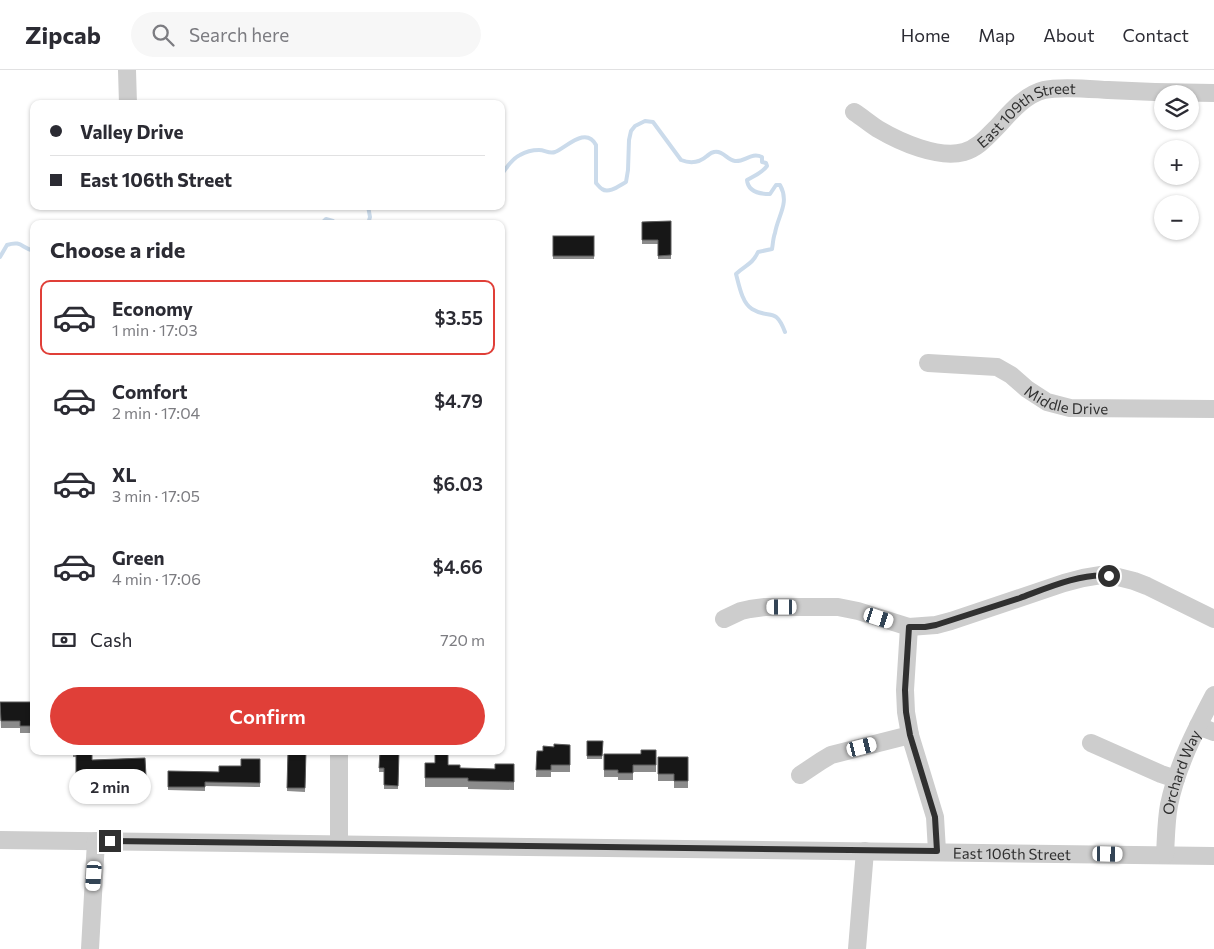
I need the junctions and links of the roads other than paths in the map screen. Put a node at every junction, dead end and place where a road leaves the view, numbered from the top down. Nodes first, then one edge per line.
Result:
1 (127, 70) edge
2 (1214, 93) edge
3 (128, 100) edge
4 (854, 112) dead end
5 (928, 363) dead end
6 (1214, 409) edge
7 (724, 619) dead end
8 (1214, 619) edge
9 (909, 627) junction
10 (1214, 696) edge
11 (1206, 729) edge
12 (910, 735) junction
13 (1091, 743) dead end
14 (339, 755) edge
15 (800, 775) dead end
16 (1176, 779) junction
17 (0, 840) edge
18 (96, 841) junction
19 (339, 844) junction
20 (865, 851) junction
21 (937, 851) junction
22 (1164, 855) junction
23 (1214, 856) edge
24 (90, 949) edge
25 (857, 949) edge

1 - 3 street
2 - 4 street, East 109th Street
5 - 6 street, Middle Drive
7 - 9 street
8 - 9 street
9 - 12 street
10 - 11 street, Orchard Way
11 - 16 street, Orchard Way
12 - 15 street
12 - 21 street
13 - 16 street
14 - 19 street
16 - 22 street, Orchard Way
17 - 18 street, East 106th Street
18 - 19 street, East 106th Street
18 - 24 street
19 - 20 street, East 106th Street
20 - 21 street, East 106th Street
20 - 25 street
21 - 22 street, East 106th Street
22 - 23 street, East 106th Street

